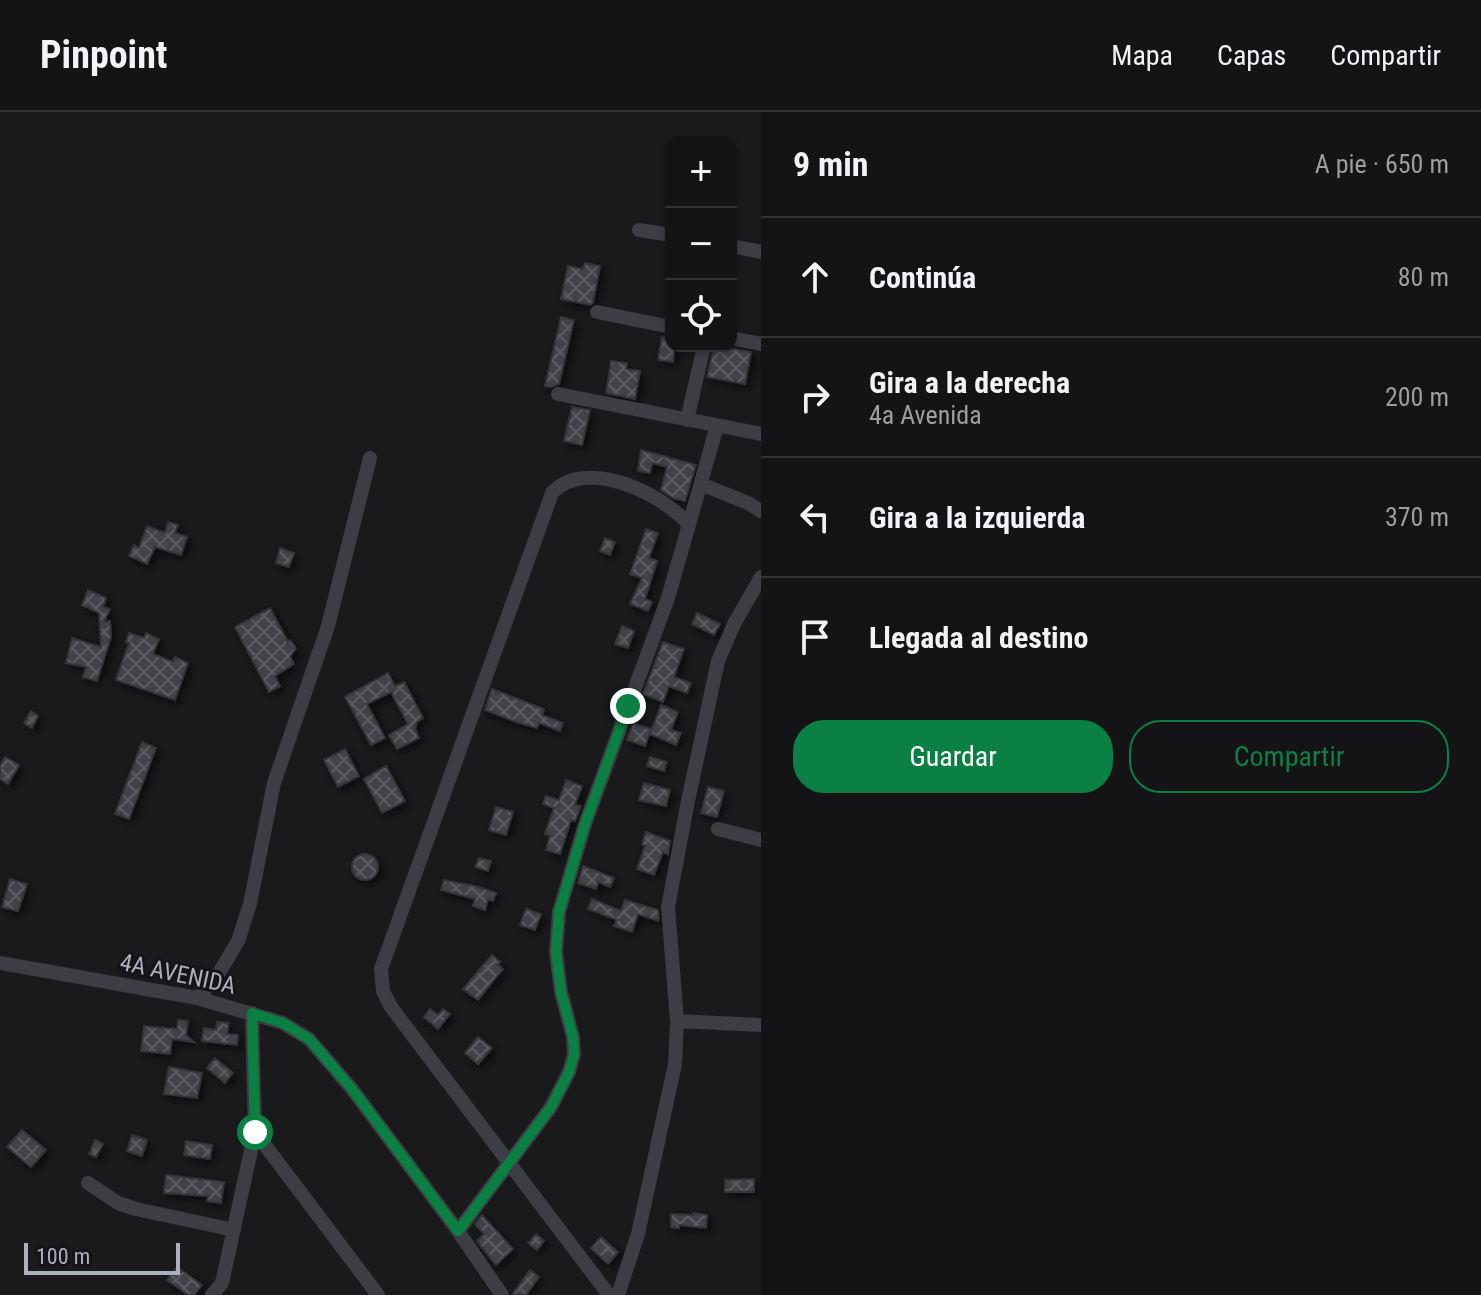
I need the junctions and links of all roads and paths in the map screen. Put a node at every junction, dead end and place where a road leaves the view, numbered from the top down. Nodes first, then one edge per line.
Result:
1 (639, 230) dead end
2 (665, 234) edge
3 (737, 247) edge
4 (761, 252) edge
5 (597, 312) dead end
6 (665, 326) edge
7 (737, 339) edge
8 (761, 344) edge
9 (703, 352) edge
10 (558, 394) dead end
11 (687, 420) junction
12 (717, 426) junction
13 (761, 434) edge
14 (370, 458) dead end
15 (701, 484) junction
16 (761, 511) edge
17 (689, 525) junction
18 (761, 577) edge
19 (718, 829) dead end
20 (761, 840) edge
21 (0, 963) edge
22 (197, 998) junction
23 (252, 1013) junction
24 (677, 1021) junction
25 (761, 1025) edge
26 (255, 1132) junction
27 (509, 1162) junction
28 (88, 1183) dead end
29 (234, 1230) junction
30 (458, 1231) junction
31 (212, 1295) edge
32 (378, 1295) edge
33 (502, 1295) edge
34 (609, 1295) edge
35 (618, 1295) edge

1 - 2 street
3 - 4 street
5 - 6 street
7 - 8 street
9 - 11 street
10 - 11 street
11 - 12 street
12 - 13 street
12 - 15 street
14 - 22 street
15 - 16 street
15 - 17 street
17 - 27 street
17 - 27 street
18 - 24 street
19 - 20 street
21 - 22 street, 4A AVENIDA
22 - 23 street, 4A AVENIDA
23 - 26 street
23 - 30 street, 4A AVENIDA
24 - 25 street
24 - 35 street
26 - 29 street
26 - 32 street
27 - 30 street
27 - 34 street
28 - 29 street
29 - 31 street
30 - 33 street, 4A AVENIDA

